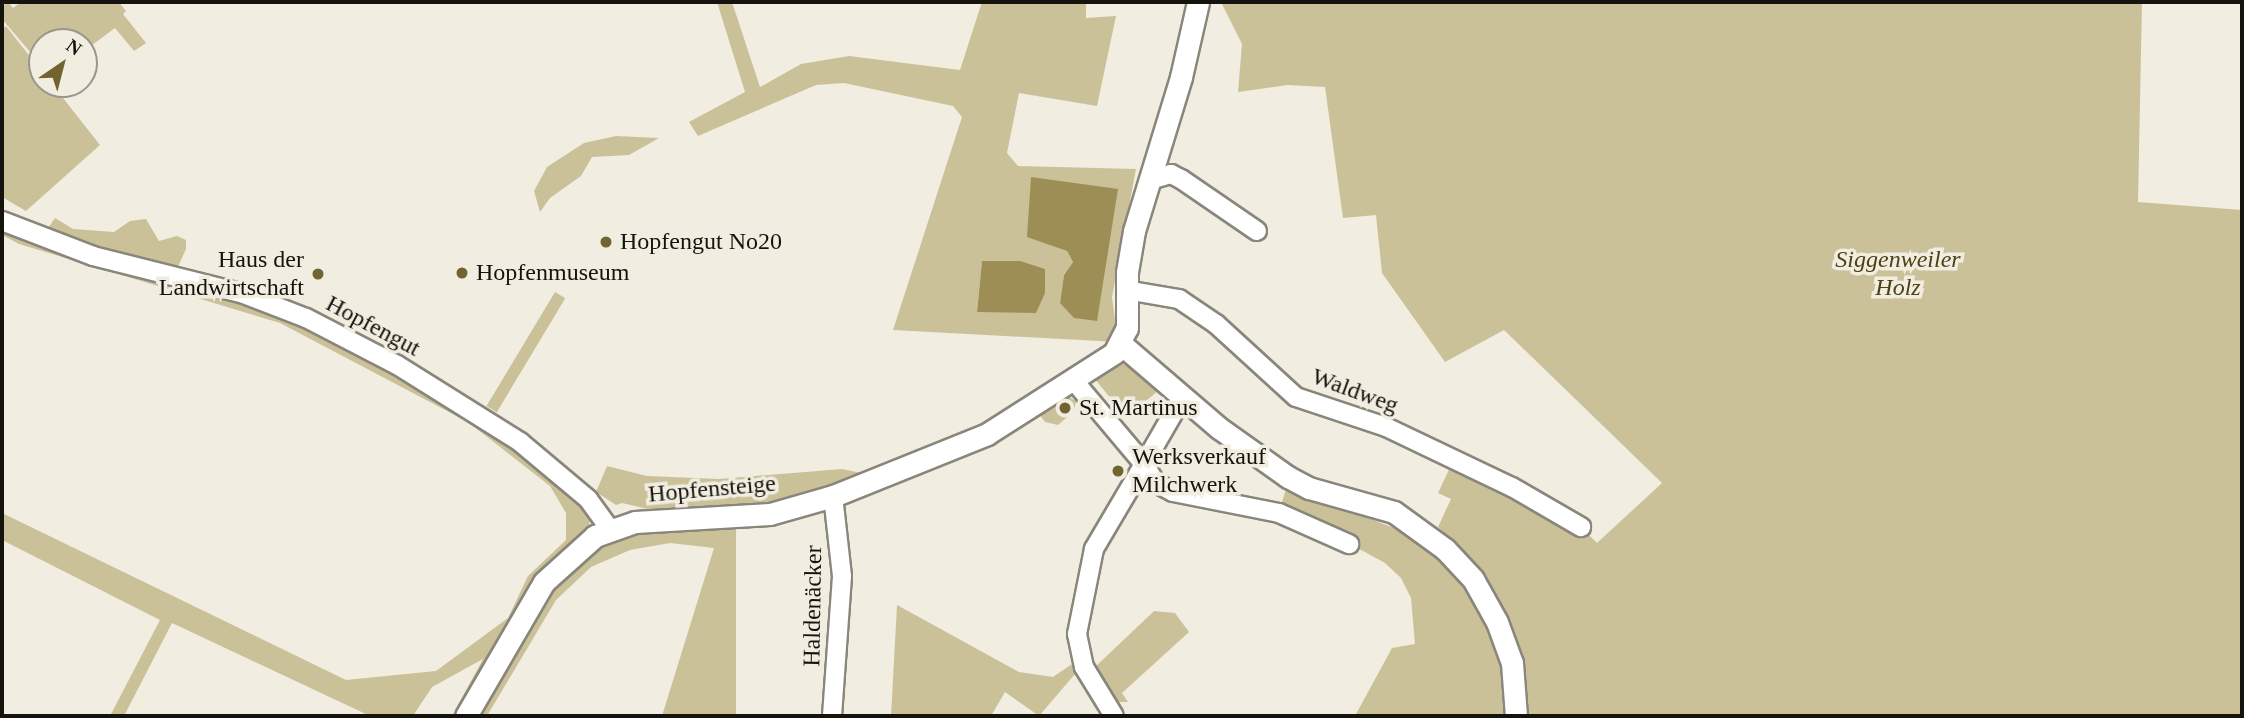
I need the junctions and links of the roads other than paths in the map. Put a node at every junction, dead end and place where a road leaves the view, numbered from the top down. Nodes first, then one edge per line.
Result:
1 (1198, 2) edge
2 (1150, 180) junction
3 (2, 221) edge
4 (1257, 231) dead end
5 (1126, 290) junction
6 (1121, 344) junction
7 (1074, 381) junction
8 (1182, 398) junction
9 (1144, 464) junction
10 (833, 496) junction
11 (1581, 527) dead end
12 (611, 529) junction
13 (1349, 544) dead end
14 (466, 716) edge
15 (832, 716) edge
16 (1114, 716) edge
17 (1516, 716) edge

1 - 2 street
2 - 4 street
2 - 5 street
3 - 12 street, Hopfengut
5 - 6 street
5 - 11 street, Waldweg
6 - 7 street, Hopfensteige
6 - 8 street
7 - 9 street
7 - 10 street, Hopfensteige
8 - 9 street
8 - 17 street
9 - 13 street
9 - 16 street
10 - 12 street, Hopfensteige
10 - 15 street, Haldenäcker
12 - 14 street, Hopfensteige

